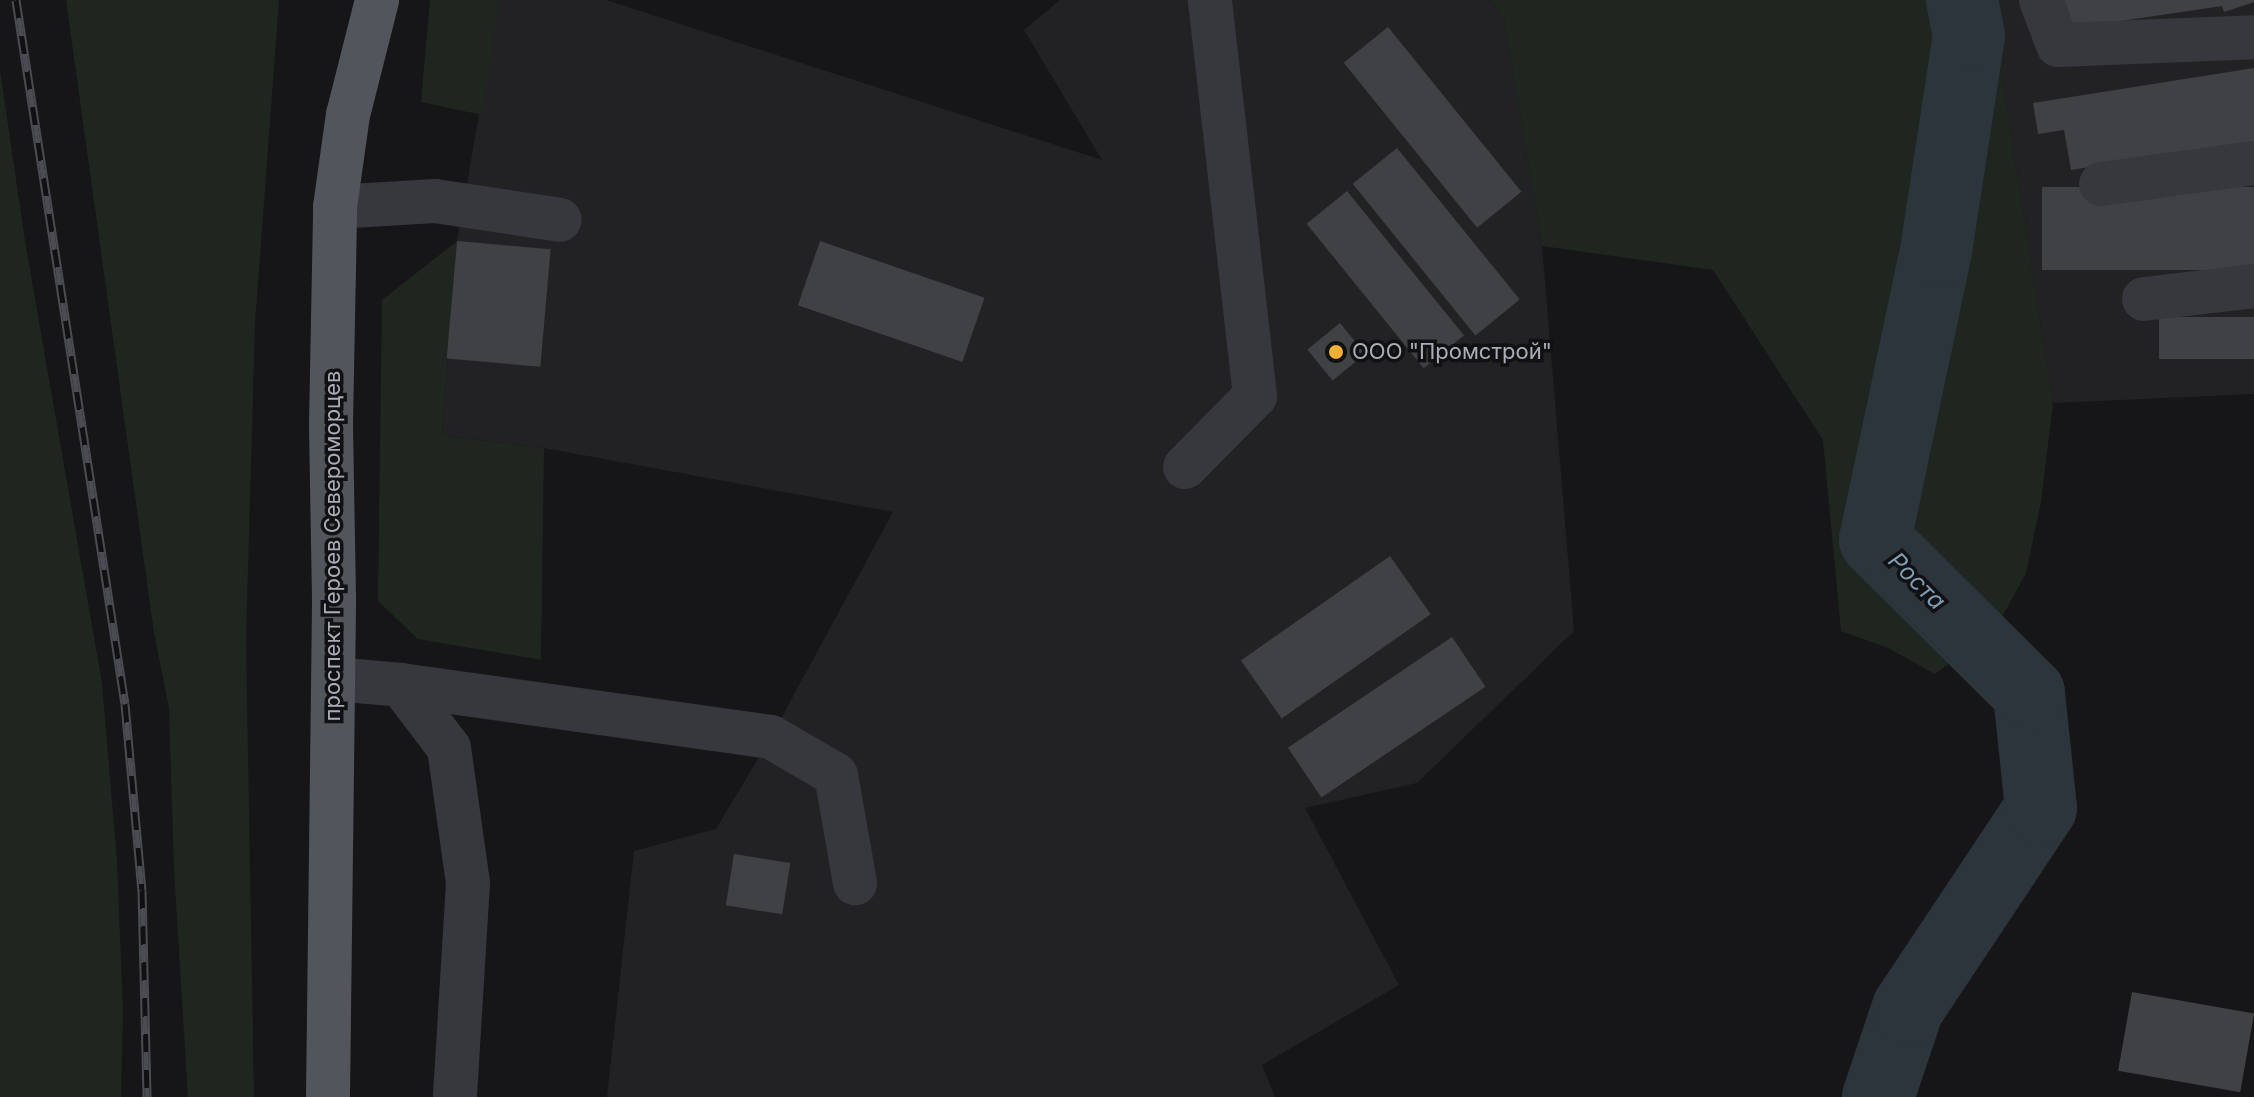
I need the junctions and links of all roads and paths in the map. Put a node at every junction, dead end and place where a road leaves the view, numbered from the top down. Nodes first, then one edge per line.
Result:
1 (377, 0) edge
2 (1210, 0) edge
3 (2041, 0) edge
4 (2254, 37) edge
5 (2254, 163) edge
6 (2101, 184) dead end
7 (335, 207) junction
8 (560, 220) dead end
9 (2254, 286) edge
10 (2144, 299) dead end
11 (1185, 467) dead end
12 (334, 679) junction
13 (401, 685) junction
14 (855, 883) dead end
15 (455, 1095) dead end
16 (328, 1097) edge

1 - 7 main road, проспект Героев Североморцев
2 - 11 lane
3 - 4 lane
5 - 6 lane
7 - 8 lane
7 - 12 main road, проспект Героев Североморцев
9 - 10 lane
12 - 13 lane
12 - 16 main road, проспект Героев Североморцев
13 - 14 lane
13 - 15 lane

